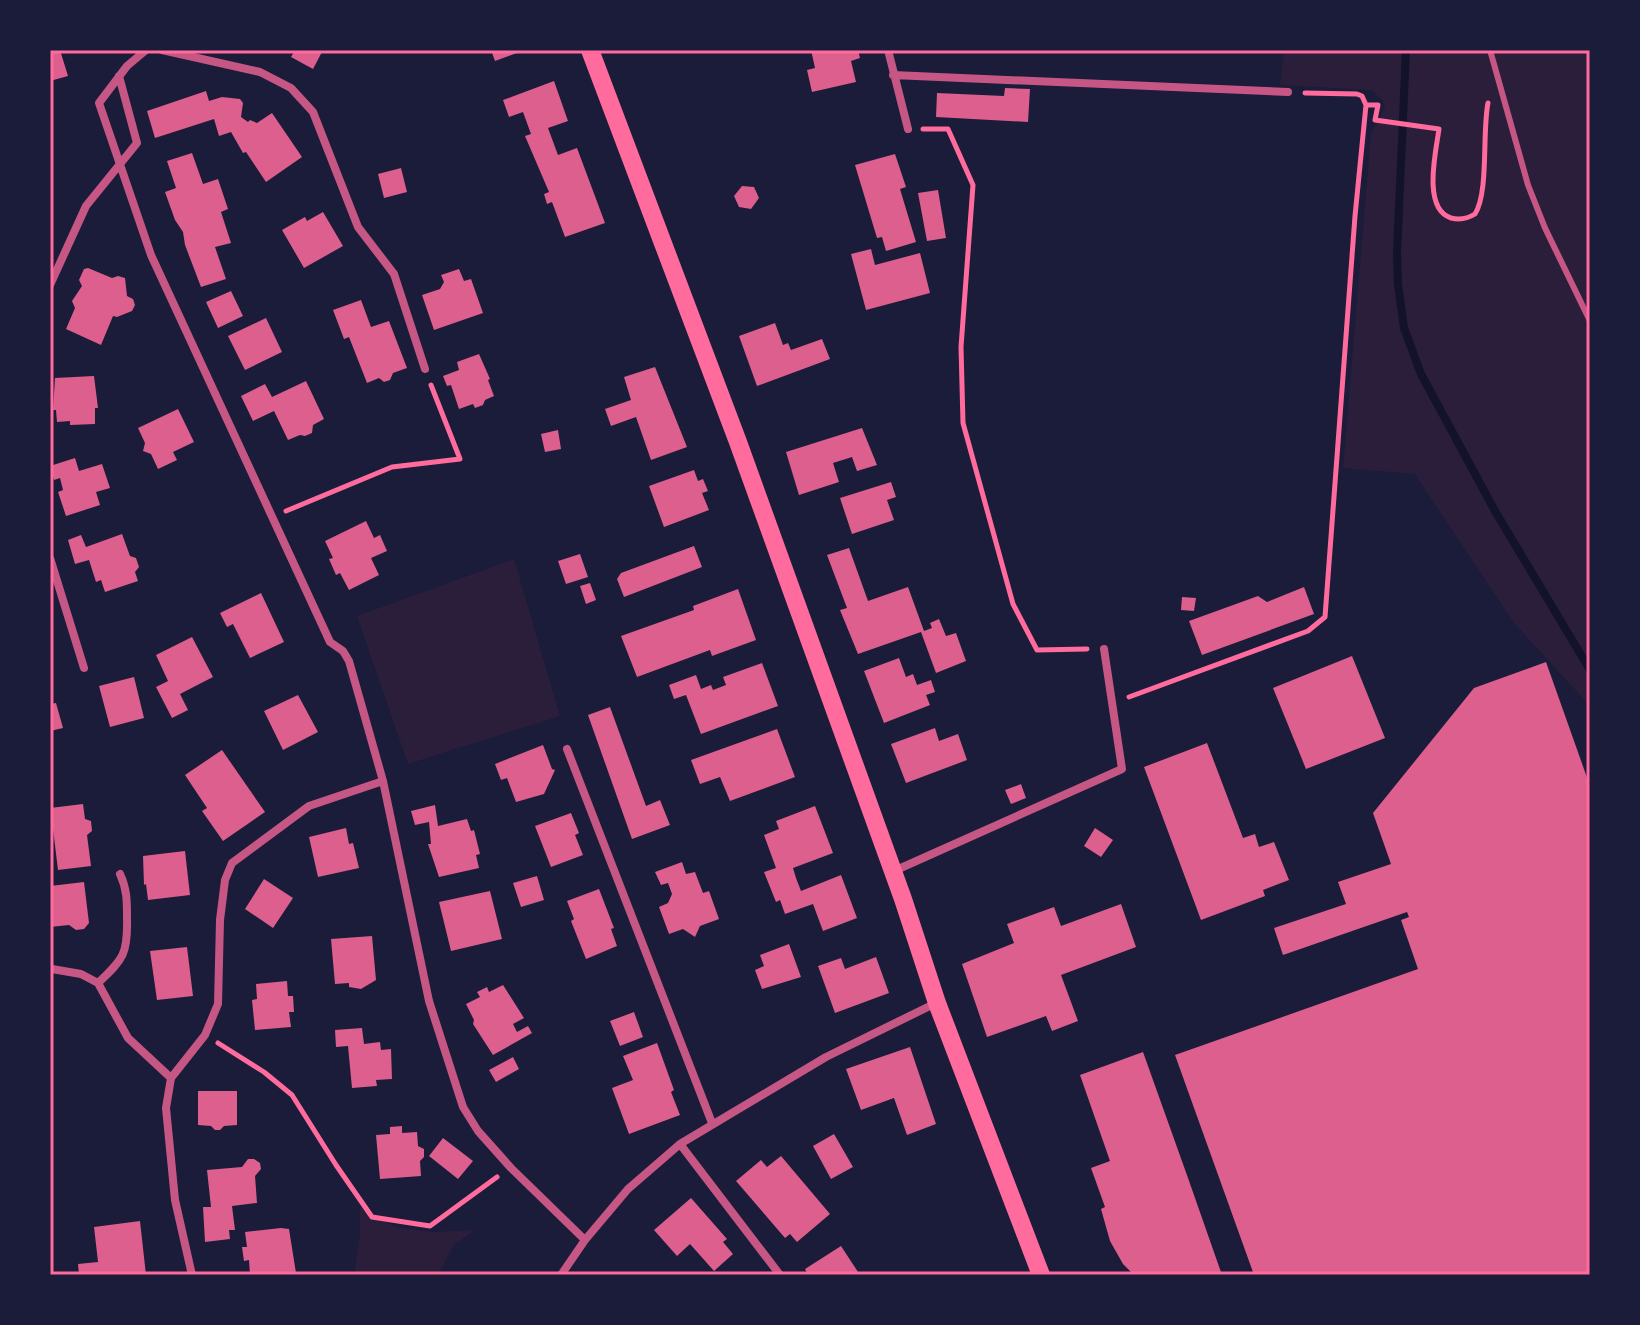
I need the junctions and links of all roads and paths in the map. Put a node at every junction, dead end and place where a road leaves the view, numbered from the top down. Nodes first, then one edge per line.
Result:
1 (146, 50) edge
2 (162, 50) edge
3 (590, 50) edge
4 (888, 50) edge
5 (1490, 50) edge
6 (893, 75) junction
7 (1496, 75) junction
8 (119, 76) junction
9 (1288, 92) joint
10 (1366, 105) junction
11 (908, 129) joint
12 (120, 164) junction
13 (50, 285) edge
14 (1590, 321) edge
15 (425, 369) joint
16 (274, 516) junction
17 (50, 558) edge
18 (1104, 649) joint
19 (84, 668) dead end
20 (1114, 703) junction
21 (567, 749) dead end
22 (383, 781) junction
23 (893, 871) junction
24 (120, 874) dead end
25 (52, 969) edge
26 (98, 983) junction
27 (937, 1003) junction
28 (205, 1035) junction
29 (171, 1078) junction
30 (712, 1123) junction
31 (680, 1144) junction
32 (511, 1168) junction
33 (585, 1240) junction
34 (192, 1275) edge
35 (561, 1275) edge
36 (780, 1275) edge
37 (1041, 1275) edge

1 - 8 street
2 - 15 street
3 - 23 main road
4 - 6 street
5 - 7 lane
6 - 9 street
6 - 11 street
7 - 10 path
7 - 14 lane
8 - 12 street
8 - 12 street
9 - 10 path
10 - 20 path
11 - 18 path
12 - 13 street
12 - 16 street
15 - 16 path
16 - 22 street
17 - 19 street
18 - 20 street
20 - 23 street
21 - 30 street
22 - 28 street
22 - 32 street
23 - 27 main road
24 - 26 street
25 - 26 street
26 - 29 street
27 - 30 street
27 - 37 main road
28 - 29 street
28 - 32 path
29 - 34 street
30 - 31 street
31 - 33 street
31 - 36 street
32 - 33 street
33 - 35 street

